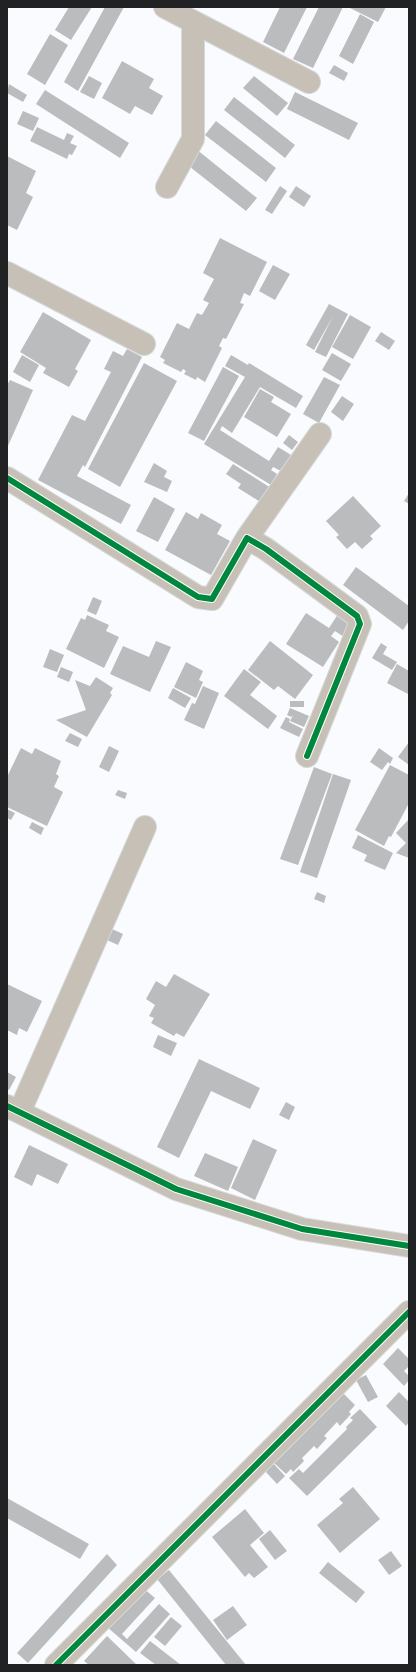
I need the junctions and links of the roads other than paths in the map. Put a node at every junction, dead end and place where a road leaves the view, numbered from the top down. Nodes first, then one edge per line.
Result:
1 (165, 7) edge
2 (193, 22) junction
3 (309, 82) dead end
4 (167, 187) dead end
5 (7, 273) edge
6 (144, 344) dead end
7 (320, 434) dead end
8 (7, 478) edge
9 (247, 538) junction
10 (307, 756) dead end
11 (145, 826) dead end
12 (13, 1108) edge
13 (409, 1246) edge
14 (409, 1312) edge
15 (56, 1665) edge

1 - 2 street
2 - 3 street
2 - 4 street
5 - 6 street
7 - 9 street
8 - 9 street
9 - 10 street
11 - 12 street
12 - 13 street
14 - 15 street

